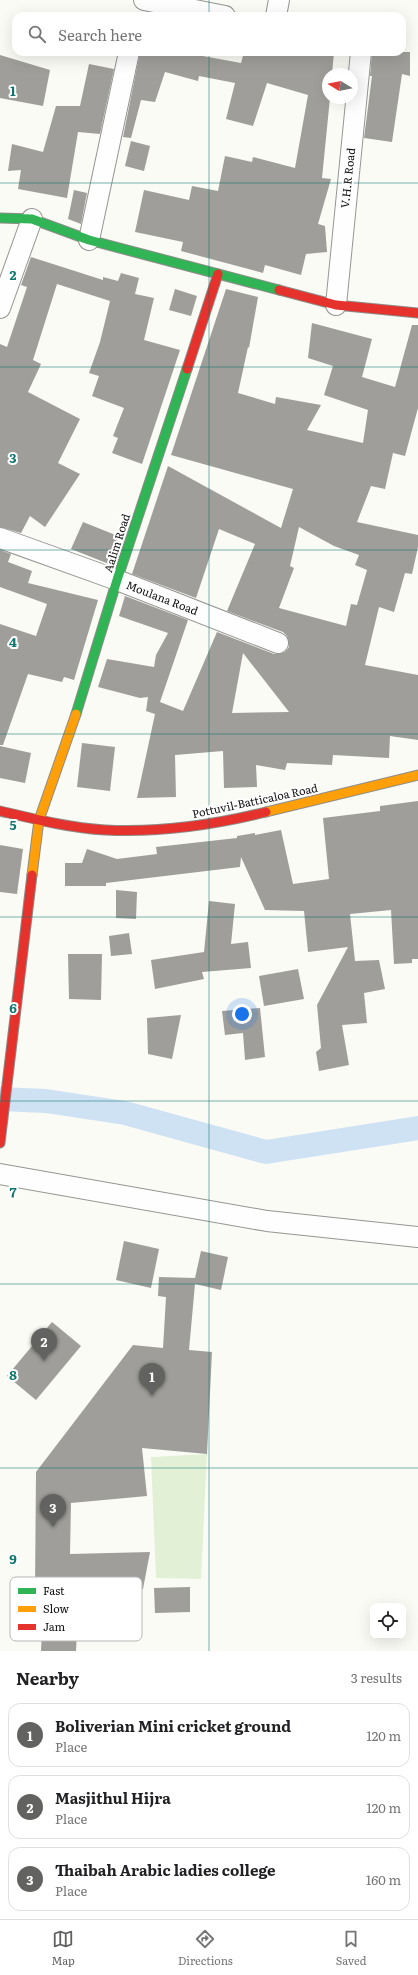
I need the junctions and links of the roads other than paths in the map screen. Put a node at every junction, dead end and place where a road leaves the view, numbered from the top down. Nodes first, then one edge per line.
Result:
1 (140, 0) edge
2 (144, 0) edge
3 (279, 0) edge
4 (138, 12) edge
5 (205, 12) edge
6 (277, 12) edge
7 (128, 56) edge
8 (361, 56) edge
9 (0, 218) edge
10 (32, 219) junction
11 (89, 240) junction
12 (218, 274) junction
13 (336, 305) junction
14 (0, 308) edge
15 (418, 313) edge
16 (0, 538) edge
17 (117, 580) junction
18 (278, 643) dead end
19 (418, 775) edge
20 (0, 811) edge
21 (39, 820) junction
22 (0, 1143) edge
23 (1, 1176) edge
24 (418, 1237) edge

1 - 4 street
2 - 5 street
3 - 6 street
7 - 11 street
8 - 13 street, V.H.R Road
9 - 10 main road
10 - 11 main road
10 - 14 street
11 - 12 main road
12 - 13 main road
12 - 17 main road, Aalim Road
13 - 15 main road
16 - 17 street, Moulana Road
17 - 18 street, Moulana Road
17 - 21 main road, Aalim Road
19 - 21 main road, Pottuvil-Batticaloa Road
20 - 21 main road, Pottuvil-Batticaloa Road
21 - 22 main road, Aalim Road
23 - 24 street

